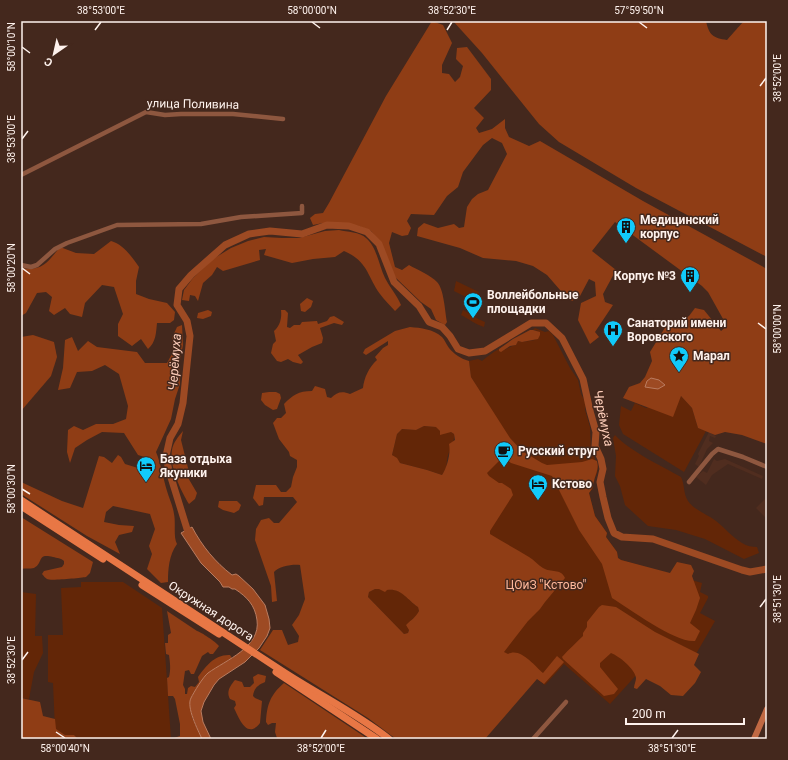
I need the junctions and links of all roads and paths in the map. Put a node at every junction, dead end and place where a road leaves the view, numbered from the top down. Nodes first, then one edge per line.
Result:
1 (283, 119) dead end
2 (21, 175) edge
3 (302, 206) dead end
4 (21, 265) edge
5 (767, 467) edge
6 (690, 482) dead end
7 (21, 500) edge
8 (21, 506) edge
9 (230, 638) junction
10 (268, 664) junction
11 (566, 702) dead end
12 (767, 709) edge
13 (377, 739) edge
14 (389, 739) edge
15 (534, 739) edge
16 (754, 739) edge

1 - 2 street, улица Поливина
3 - 4 street
5 - 6 street
7 - 9 main road, Окружная дорога
8 - 9 main road, Окружная дорога
9 - 10 main road, Окружная дорога
10 - 13 main road, Окружная дорога
10 - 14 main road, Окружная дорога
11 - 15 street
12 - 16 main road

